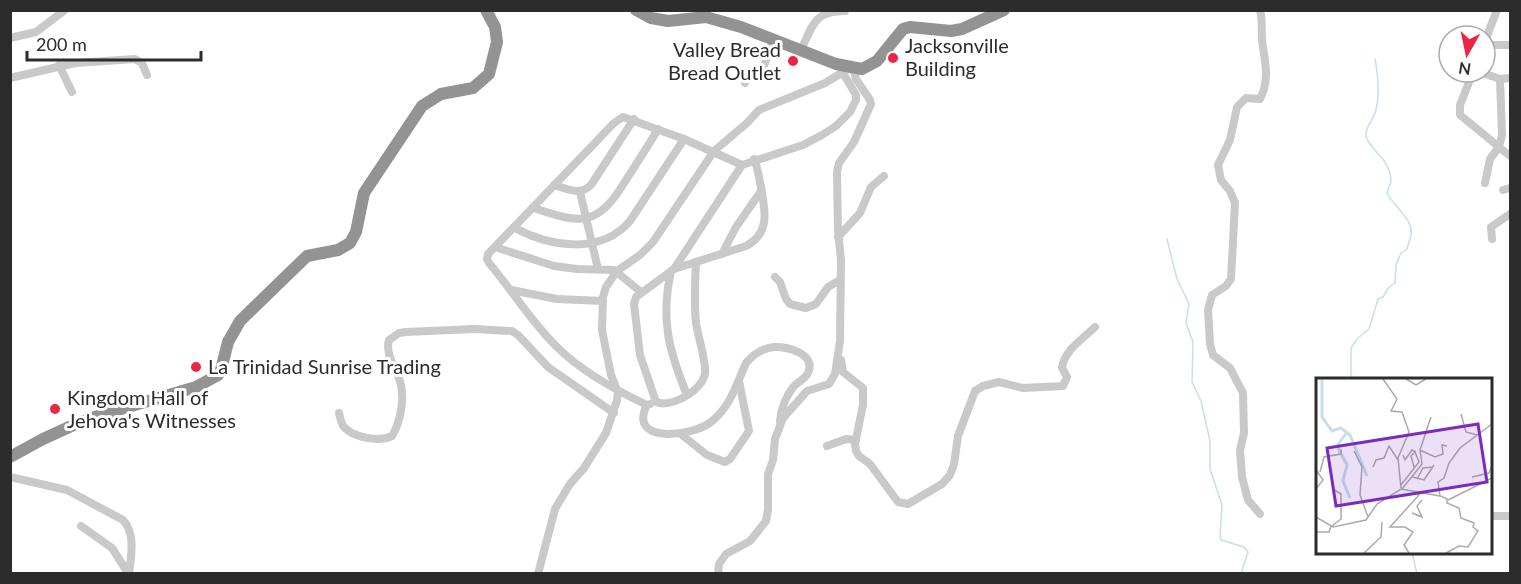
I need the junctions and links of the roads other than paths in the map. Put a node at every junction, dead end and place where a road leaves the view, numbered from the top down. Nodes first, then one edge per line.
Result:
1 (65, 10) edge
2 (486, 10) edge
3 (636, 10) edge
4 (1004, 10) edge
5 (1260, 10) edge
6 (845, 11) edge
7 (10, 38) edge
8 (773, 40) junction
9 (801, 50) junction
10 (59, 65) junction
11 (849, 70) junction
12 (11, 74) edge
13 (147, 75) dead end
14 (1497, 78) edge
15 (1510, 78) edge
16 (1500, 79) junction
17 (746, 83) dead end
18 (1468, 84) edge
19 (72, 93) dead end
20 (634, 119) junction
21 (658, 129) junction
22 (684, 138) junction
23 (1499, 147) junction
24 (714, 151) junction
25 (1510, 156) edge
26 (754, 159) junction
27 (742, 165) junction
28 (884, 176) dead end
29 (1485, 183) dead end
30 (554, 185) junction
31 (761, 191) junction
32 (580, 192) junction
33 (534, 208) junction
34 (1510, 214) edge
35 (585, 218) junction
36 (515, 228) junction
37 (838, 237) junction
38 (1492, 239) dead end
39 (591, 244) junction
40 (495, 247) junction
41 (722, 254) junction
42 (696, 262) junction
43 (598, 269) junction
44 (673, 270) junction
45 (616, 271) junction
46 (775, 277) dead end
47 (840, 280) junction
48 (512, 290) junction
49 (641, 292) junction
50 (603, 301) junction
51 (1095, 327) dead end
52 (840, 351) junction
53 (739, 380) junction
54 (618, 392) junction
55 (687, 395) junction
56 (656, 402) junction
57 (647, 405) junction
58 (339, 413) dead end
59 (614, 413) junction
60 (780, 424) junction
61 (682, 435) junction
62 (856, 440) junction
63 (827, 446) dead end
64 (10, 457) edge
65 (10, 477) edge
66 (1260, 514) dead end
67 (1491, 516) edge
68 (1510, 516) edge
69 (81, 526) dead end
70 (129, 573) edge
71 (538, 573) edge
72 (718, 573) edge

1 - 7 street
2 - 64 highway
3 - 8 highway
4 - 11 highway
5 - 66 street
6 - 9 street
8 - 9 highway
8 - 17 street
9 - 11 highway
10 - 12 street
10 - 13 street
10 - 19 street
11 - 24 street
11 - 26 street
11 - 37 street
14 - 16 street
15 - 16 street
16 - 23 street
18 - 23 street
20 - 21 street
20 - 30 street
20 - 32 street
21 - 22 street
21 - 35 street
22 - 24 street
22 - 39 street
23 - 25 street
23 - 29 street
24 - 27 street
24 - 45 street
26 - 27 street
26 - 31 street
27 - 44 street
28 - 37 street
30 - 32 street
30 - 33 street
31 - 41 street
31 - 41 street
32 - 35 street
33 - 35 street
33 - 36 street
34 - 38 street
35 - 39 street
36 - 39 street
36 - 40 street
37 - 47 street
39 - 43 street
40 - 43 street
40 - 48 street
41 - 42 street
42 - 44 street
42 - 55 street
43 - 45 street
44 - 49 street
44 - 55 street
45 - 49 street
45 - 50 street
46 - 47 street
47 - 52 street
48 - 50 street
48 - 54 street
49 - 56 street
50 - 54 street
51 - 62 street
52 - 60 street
52 - 62 street
53 - 60 street
53 - 61 street
53 - 61 street
54 - 57 street
54 - 59 street
55 - 56 street
56 - 57 street
57 - 61 street
58 - 59 street
59 - 71 street
60 - 72 street
62 - 63 street
65 - 70 street
67 - 68 street
69 - 70 street

